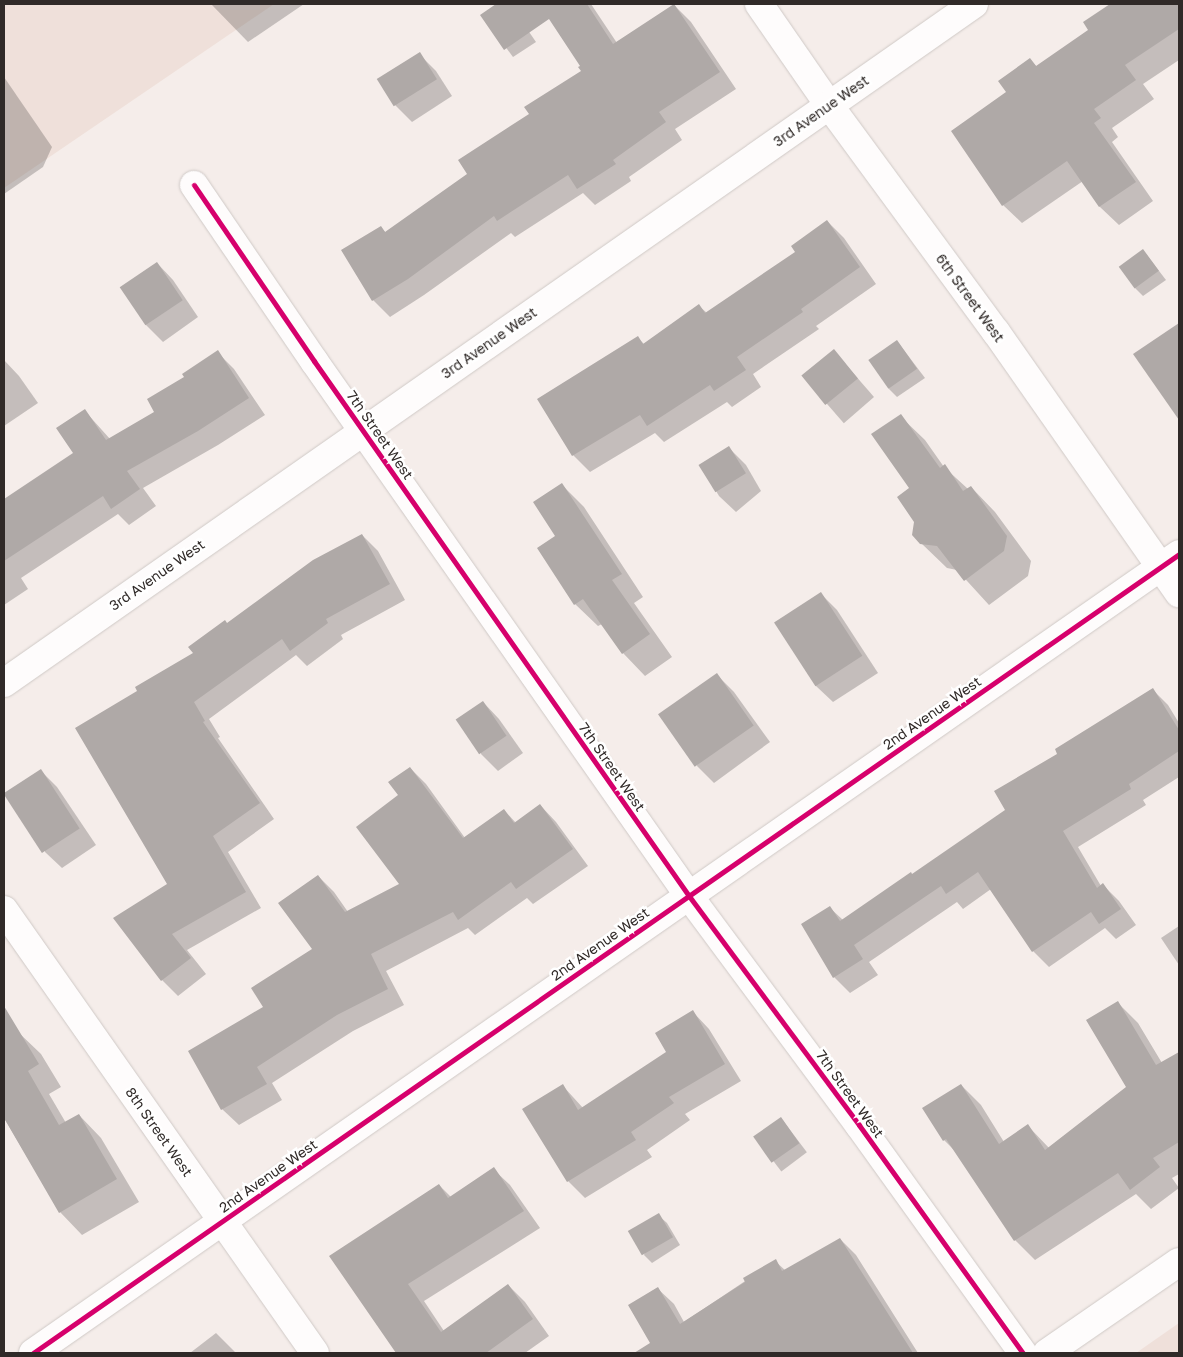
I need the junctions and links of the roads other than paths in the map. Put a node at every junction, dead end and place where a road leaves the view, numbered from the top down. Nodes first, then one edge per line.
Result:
1 (759, 4) edge
2 (974, 4) edge
3 (830, 105) junction
4 (194, 185) dead end
5 (364, 430) junction
6 (1170, 560) edge
7 (1179, 593) edge
8 (4, 683) edge
9 (689, 896) junction
10 (4, 910) edge
11 (222, 1222) junction
12 (1179, 1262) edge
13 (33, 1353) edge
14 (315, 1353) edge
15 (1023, 1353) edge
16 (1047, 1353) edge

1 - 3 street, 6th Street West
2 - 3 street, 3rd Avenue West
3 - 5 street, 3rd Avenue West
3 - 6 street, 6th Street West
4 - 5 street, 7th Street West
5 - 8 street, 3rd Avenue West
5 - 9 street, 7th Street West
6 - 7 street, 6th Street West
6 - 9 street, 2nd Avenue West
9 - 11 street, 2nd Avenue West
9 - 15 street, 7th Street West
10 - 11 street, 8th Street West
11 - 13 street, 2nd Avenue West
11 - 14 street, 8th Street West
12 - 16 street

